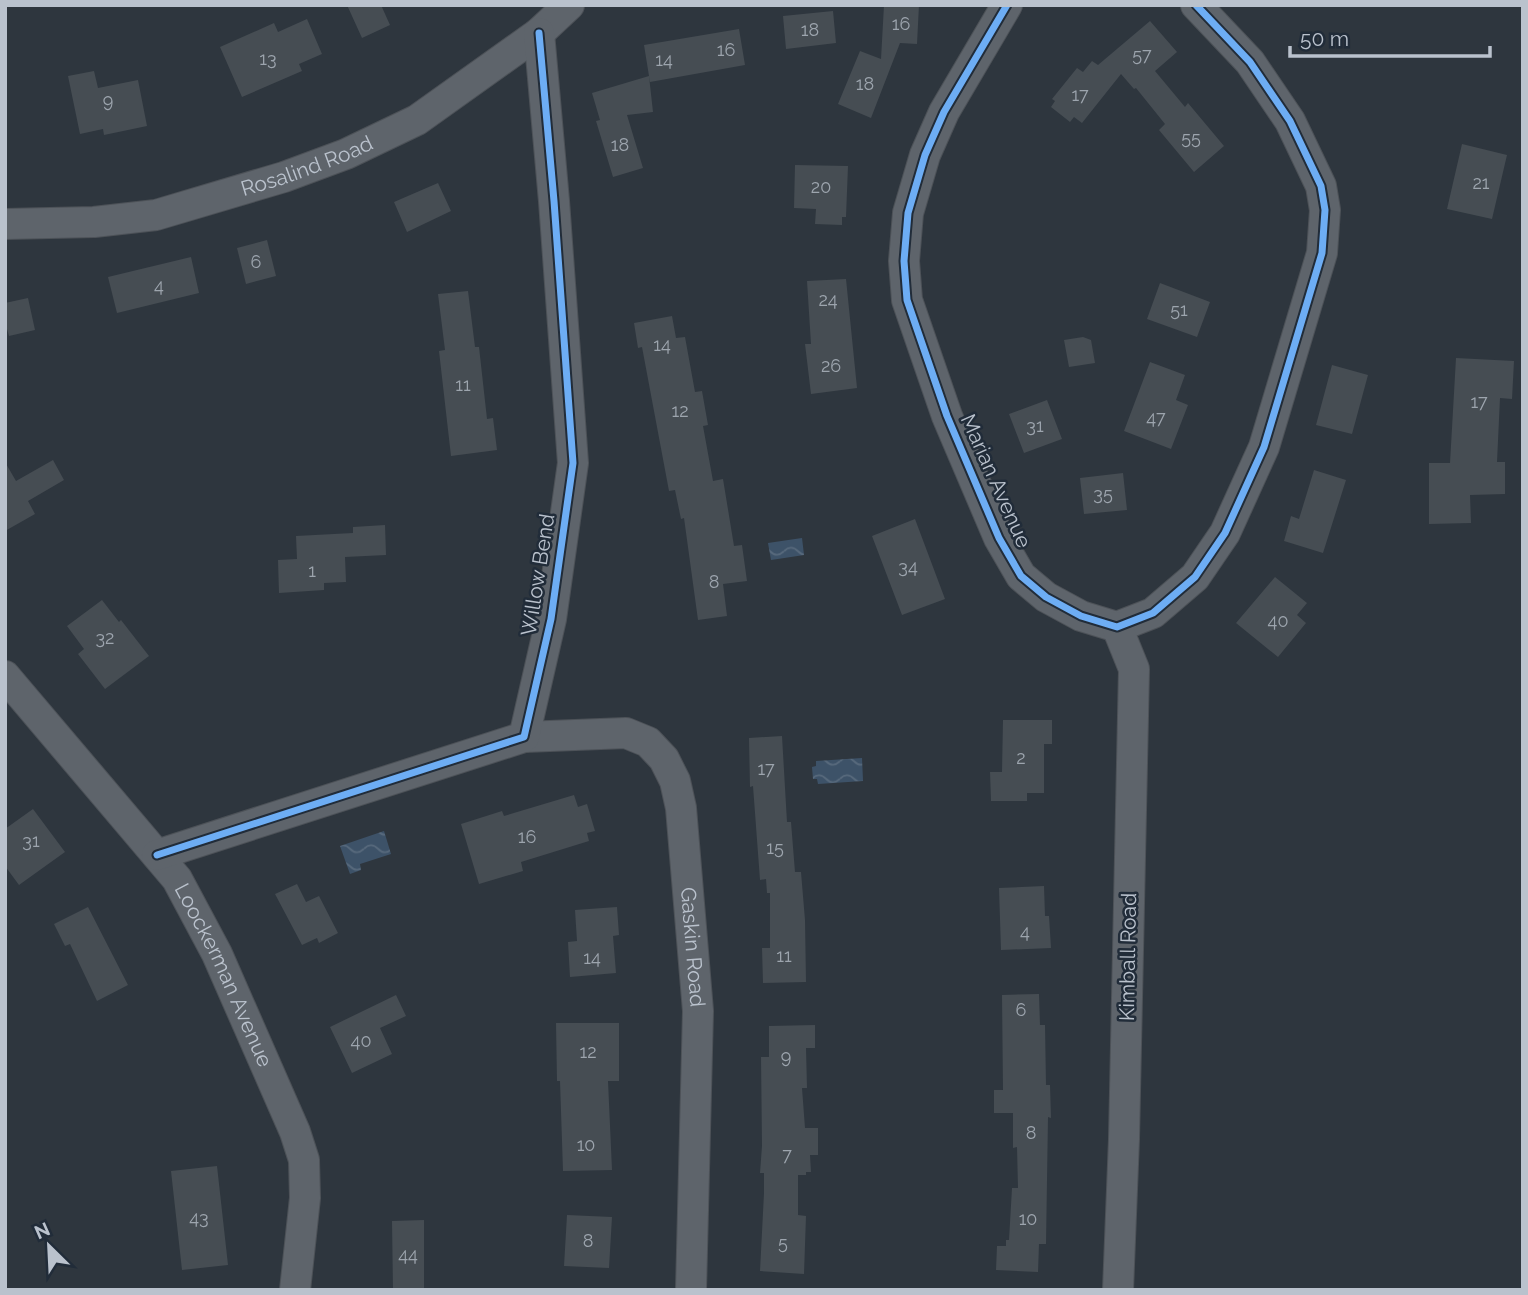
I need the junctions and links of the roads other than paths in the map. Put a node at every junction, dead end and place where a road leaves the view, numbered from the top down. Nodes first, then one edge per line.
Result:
1 (569, 5) edge
2 (1007, 5) edge
3 (1196, 5) edge
4 (539, 33) junction
5 (5, 224) edge
6 (1117, 628) junction
7 (5, 676) edge
8 (524, 737) junction
9 (157, 855) junction
10 (295, 1290) edge
11 (691, 1290) edge
12 (1118, 1290) edge

1 - 4 street, Rosalind Road
2 - 6 street, Marian Avenue
3 - 6 street
4 - 5 street, Rosalind Road
4 - 8 street, Willow Bend
6 - 12 street, Kimball Road
7 - 9 street, Loockerman Avenue
8 - 9 street
8 - 11 street, Gaskin Road
9 - 10 street, Loockerman Avenue

